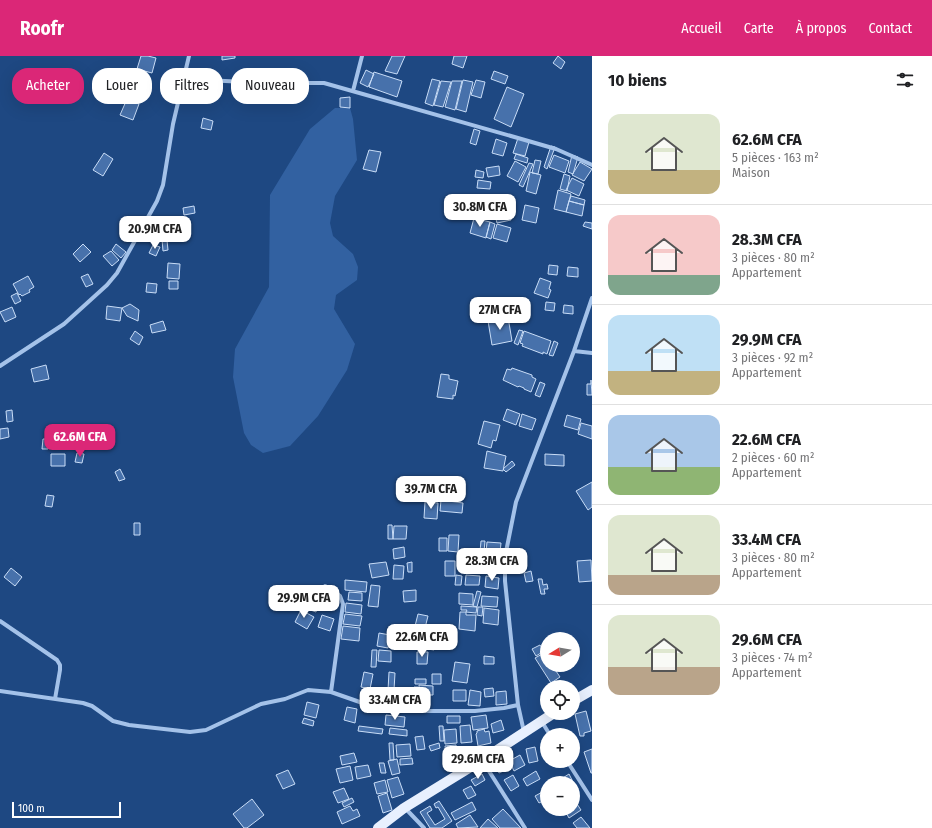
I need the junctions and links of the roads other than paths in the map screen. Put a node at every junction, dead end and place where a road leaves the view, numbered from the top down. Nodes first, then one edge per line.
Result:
1 (189, 56) edge
2 (362, 56) edge
3 (186, 68) edge
4 (223, 81) edge
5 (353, 91) junction
6 (178, 104) edge
7 (592, 165) edge
8 (592, 298) edge
9 (574, 351) junction
10 (592, 353) edge
11 (0, 366) edge
12 (325, 586) dead end
13 (0, 621) edge
14 (592, 690) edge
15 (0, 691) edge
16 (331, 692) junction
17 (580, 697) edge
18 (55, 699) junction
19 (518, 705) junction
20 (541, 721) joint
21 (546, 728) edge
22 (524, 732) junction
23 (482, 760) junction
24 (571, 768) edge
25 (592, 800) edge
26 (404, 808) junction
27 (378, 828) edge
28 (424, 828) edge
29 (525, 828) edge

1 - 3 street
2 - 5 street
4 - 5 street
5 - 7 street
6 - 11 street
8 - 9 street
9 - 10 street
9 - 19 street
12 - 16 street
13 - 18 street
14 - 17 main road
15 - 18 street
16 - 18 street
16 - 19 street
19 - 22 street
20 - 21 street
20 - 22 main road
22 - 23 main road
23 - 26 main road
23 - 29 street
24 - 25 street
26 - 27 main road
26 - 28 street

